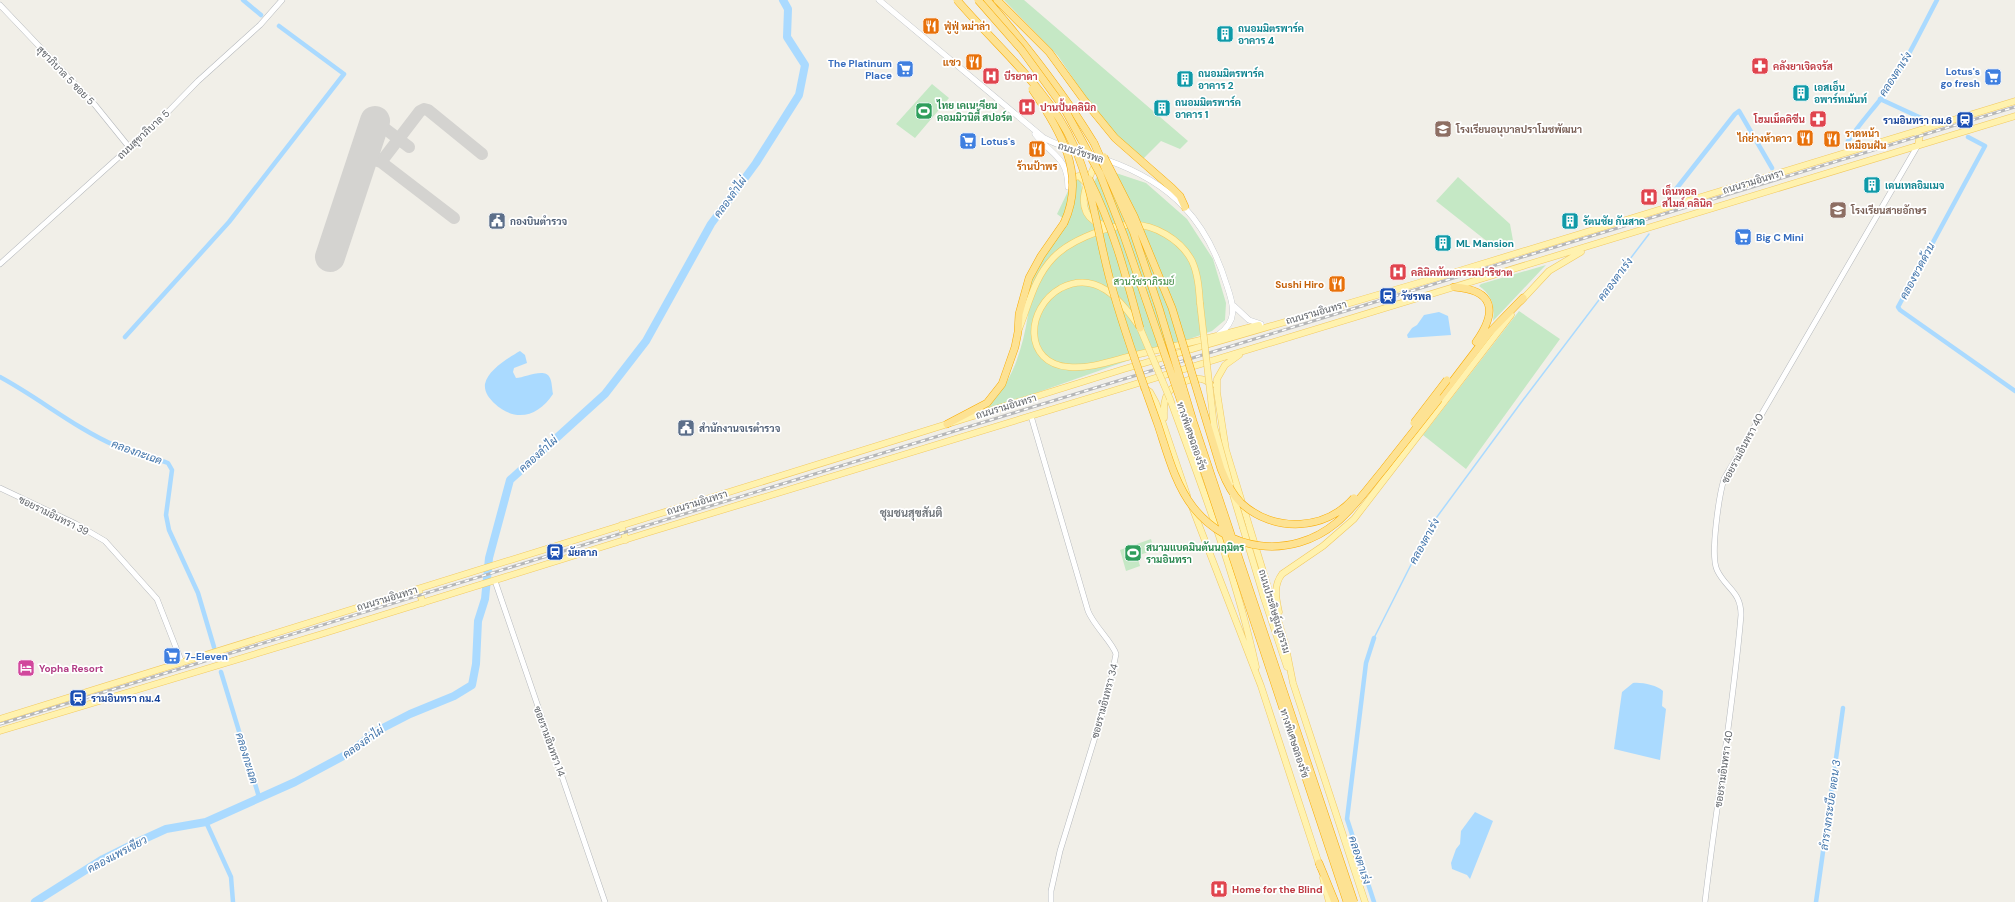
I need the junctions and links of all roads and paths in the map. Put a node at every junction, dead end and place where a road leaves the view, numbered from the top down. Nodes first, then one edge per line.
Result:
1 (282, 0) edge
2 (879, 0) edge
3 (958, 0) edge
4 (978, 0) edge
5 (987, 0) edge
6 (997, 0) edge
7 (0, 5) edge
8 (1013, 62) junction
9 (2015, 102) edge
10 (2015, 116) edge
11 (1032, 129) junction
12 (1921, 130) junction
13 (1094, 143) junction
14 (1918, 145) junction
15 (129, 147) junction
16 (1099, 157) junction
17 (1083, 168) junction
18 (1070, 185) joint
19 (1085, 185) junction
20 (1185, 207) junction
21 (1113, 227) junction
22 (1601, 243) junction
23 (1508, 256) junction
24 (0, 264) edge
25 (1512, 269) junction
26 (1454, 287) junction
27 (1523, 298) joint
28 (1234, 306) junction
29 (1312, 314) junction
30 (1261, 324) junction
31 (1140, 328) junction
32 (1018, 332) junction
33 (1215, 337) junction
34 (1245, 351) junction
35 (1124, 387) junction
36 (1217, 392) junction
37 (1442, 400) junction
38 (1031, 416) junction
39 (947, 424) junction
40 (1164, 424) junction
41 (0, 488) edge
42 (621, 525) junction
43 (626, 540) junction
44 (492, 582) junction
45 (418, 589) junction
46 (422, 603) junction
47 (1285, 643) junction
48 (182, 663) junction
49 (1293, 683) junction
50 (1261, 686) junction
51 (0, 719) edge
52 (0, 731) edge
53 (1319, 863) junction
54 (605, 902) edge
55 (1051, 902) edge
56 (1329, 902) edge
57 (1336, 902) edge
58 (1347, 902) edge
59 (1354, 902) edge
60 (1365, 902) edge
61 (1705, 902) edge

1 - 15 street, ถนนสุขาภิบาล 5
2 - 11 main road, ถนนวัชรพล
3 - 8 highway, bridge
4 - 58 highway, ทางพิเศษฉลองรัช, bridge
5 - 13 highway, ทางพิเศษฉลองรัช
6 - 20 highway
7 - 15 street, สุขาภิบาล 5 ซอย 5
8 - 17 highway, bridge
8 - 32 highway, bridge
9 - 12 main road, ถนนรามอินทรา
10 - 14 main road, ถนนรามอินทรา
11 - 16 main road, ถนนวัชรพล
11 - 18 main road
12 - 14 main road
12 - 23 main road, ถนนรามอินทรา
13 - 26 highway, bridge
13 - 59 highway, ทางพิเศษฉลองรัช, bridge
14 - 22 main road, ถนนรามอินทรา
14 - 61 street, ซอยรามอินทรา 40
15 - 24 street, ถนนสุขาภิบาล 5
16 - 19 main road
16 - 20 main road, ถนนวัชรพล
17 - 31 highway, bridge
17 - 37 highway, bridge
18 - 19 main road
19 - 21 main road, bridge
20 - 28 main road, ถนนวัชรพล
21 - 32 main road, bridge
21 - 49 main road, bridge
22 - 25 main road, ถนนรามอินทรา
22 - 27 main road
23 - 25 main road
23 - 29 main road, ถนนรามอินทรา
25 - 26 main road, ถนนรามอินทรา
26 - 34 main road, ถนนรามอินทรา
27 - 37 highway
28 - 30 main road, ถนนวัชรพล
28 - 33 main road
29 - 30 main road
29 - 39 main road, ถนนรามอินทรา
30 - 33 main road
31 - 33 main road, bridge
31 - 50 main road, bridge
32 - 39 highway
34 - 35 main road, ถนนรามอินทรา
34 - 36 main road, ถนนประดิษฐ์มนูธรรม
35 - 38 main road, ถนนรามอินทรา
35 - 40 main road
36 - 40 main road
36 - 47 main road, ถนนประดิษฐ์มนูธรรม
37 - 47 main road
38 - 43 main road, ถนนรามอินทรา
38 - 55 street, ซอยรามอินทรา 34
39 - 42 main road, ถนนรามอินทรา
40 - 50 main road
41 - 48 street, ซอยรามอินทรา 39
42 - 43 main road
42 - 45 main road, ถนนรามอินทรา
43 - 44 main road, ถนนรามอินทรา
44 - 46 main road, ถนนรามอินทรา
44 - 54 street, ซอยรามอินทรา 14
45 - 46 main road
45 - 48 main road, ถนนรามอินทรา
46 - 52 main road, ถนนรามอินทรา
47 - 49 main road, ถนนประดิษฐ์มนูธรรม
48 - 51 main road, ถนนรามอินทรา
49 - 60 main road, ถนนประดิษฐ์มนูธรรม
50 - 53 main road
53 - 56 main road
53 - 57 highway

